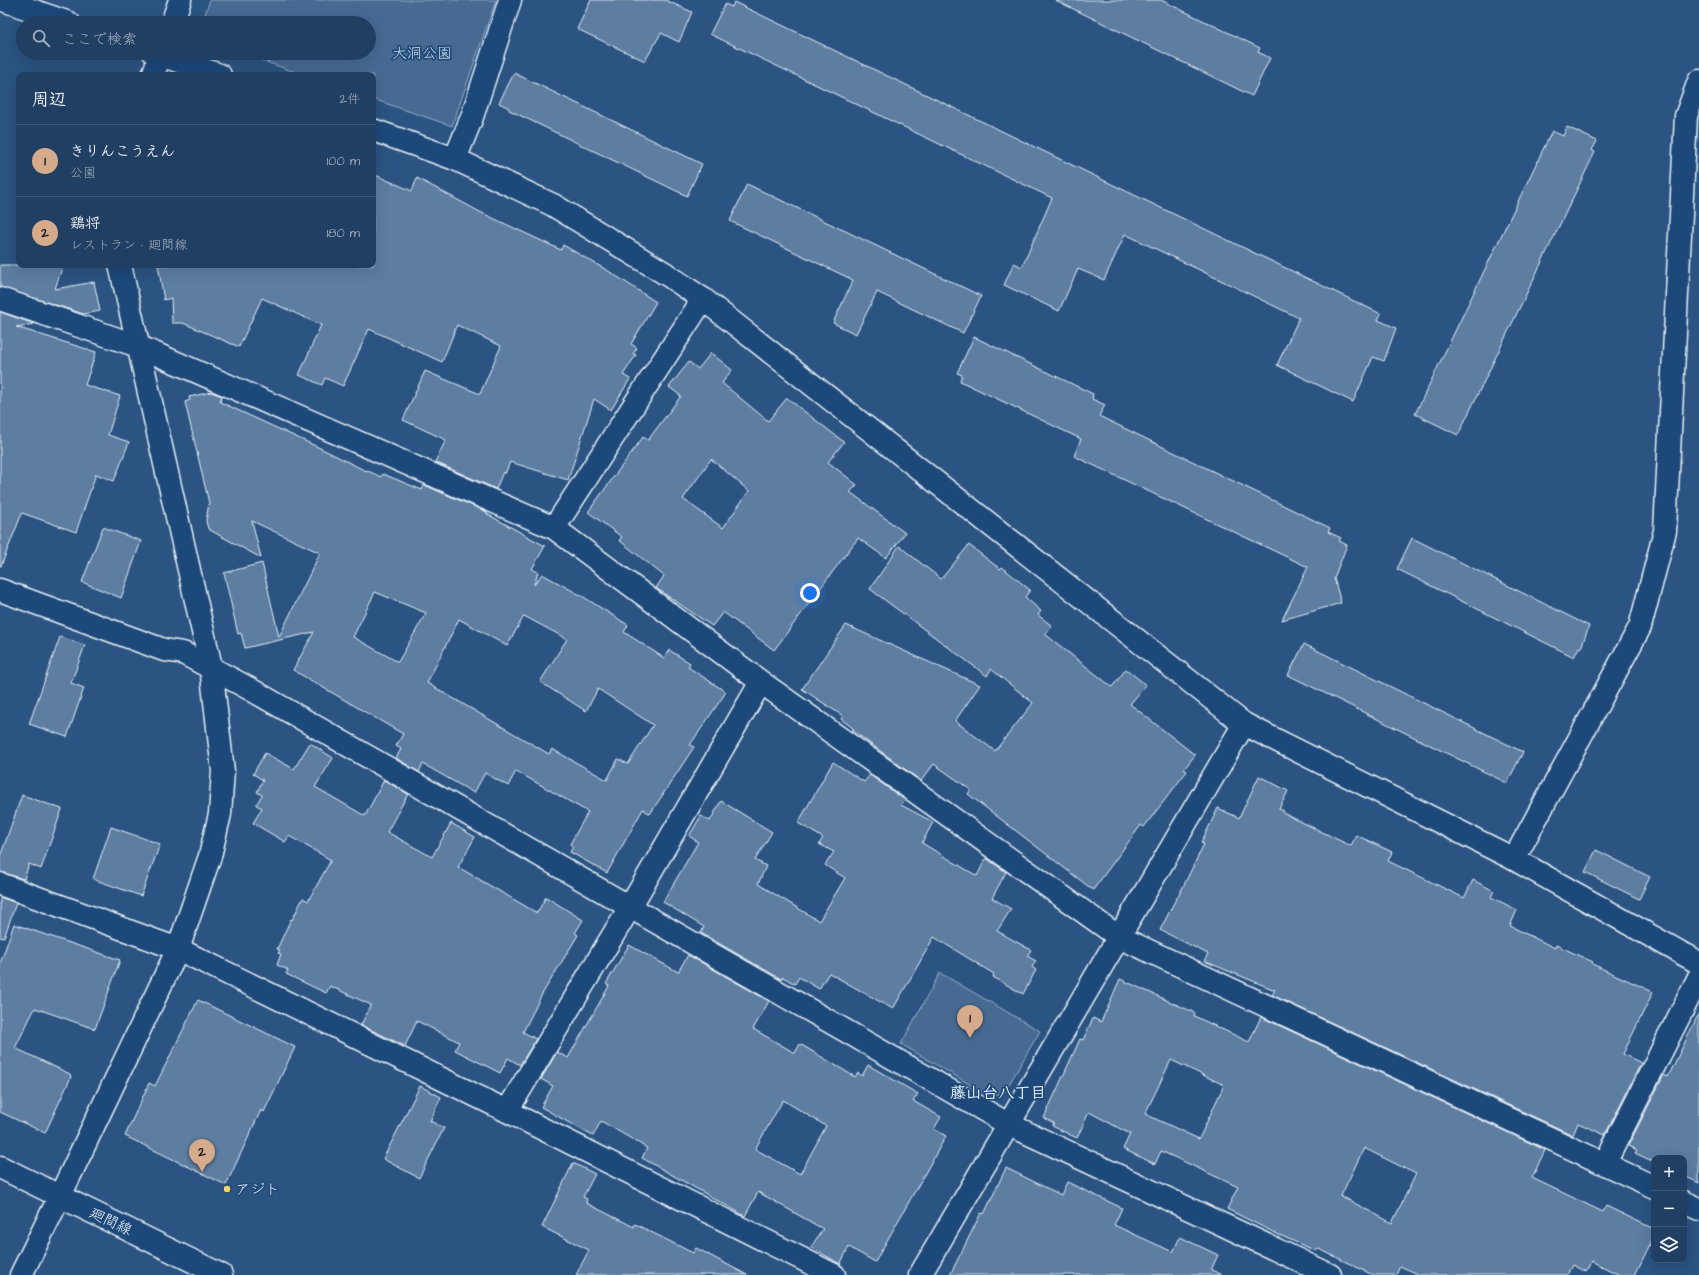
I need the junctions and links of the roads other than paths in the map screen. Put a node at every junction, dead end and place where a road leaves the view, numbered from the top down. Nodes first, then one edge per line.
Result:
1 (3, 0) edge
2 (180, 0) edge
3 (510, 0) edge
4 (49, 16) edge
5 (174, 16) edge
6 (161, 60) edge
7 (208, 72) edge
8 (1699, 81) edge
9 (376, 131) edge
10 (455, 159) junction
11 (121, 268) edge
12 (0, 299) edge
13 (702, 299) junction
14 (138, 346) junction
15 (554, 528) junction
16 (0, 590) edge
17 (211, 667) junction
18 (761, 682) junction
19 (1244, 724) junction
20 (1514, 859) junction
21 (0, 884) edge
22 (630, 907) junction
23 (1118, 937) junction
24 (178, 949) junction
25 (1699, 963) edge
26 (1699, 977) edge
27 (507, 1111) junction
28 (1008, 1124) junction
29 (1605, 1162) junction
30 (0, 1167) edge
31 (1651, 1185) edge
32 (60, 1196) junction
33 (1687, 1203) edge
34 (1699, 1209) edge
35 (21, 1275) edge
36 (221, 1275) edge
37 (834, 1275) edge
38 (920, 1275) edge
39 (1330, 1275) edge

1 - 4 street
2 - 5 street
3 - 10 street
6 - 7 street
8 - 20 street
9 - 10 street
10 - 13 street
11 - 14 street
12 - 14 street
13 - 15 street
13 - 19 street
14 - 15 street
14 - 17 street
15 - 18 street
16 - 17 street
17 - 22 street
17 - 24 street
18 - 22 street
18 - 23 street
19 - 20 street
19 - 23 street
20 - 25 street
21 - 24 street
22 - 27 street
22 - 28 street
23 - 28 street
23 - 29 street
24 - 27 street
24 - 32 street
26 - 29 street
27 - 37 street
28 - 38 street
28 - 39 street
29 - 31 street
30 - 32 street, 廻間線
32 - 35 street
32 - 36 street, 廻間線
33 - 34 street

